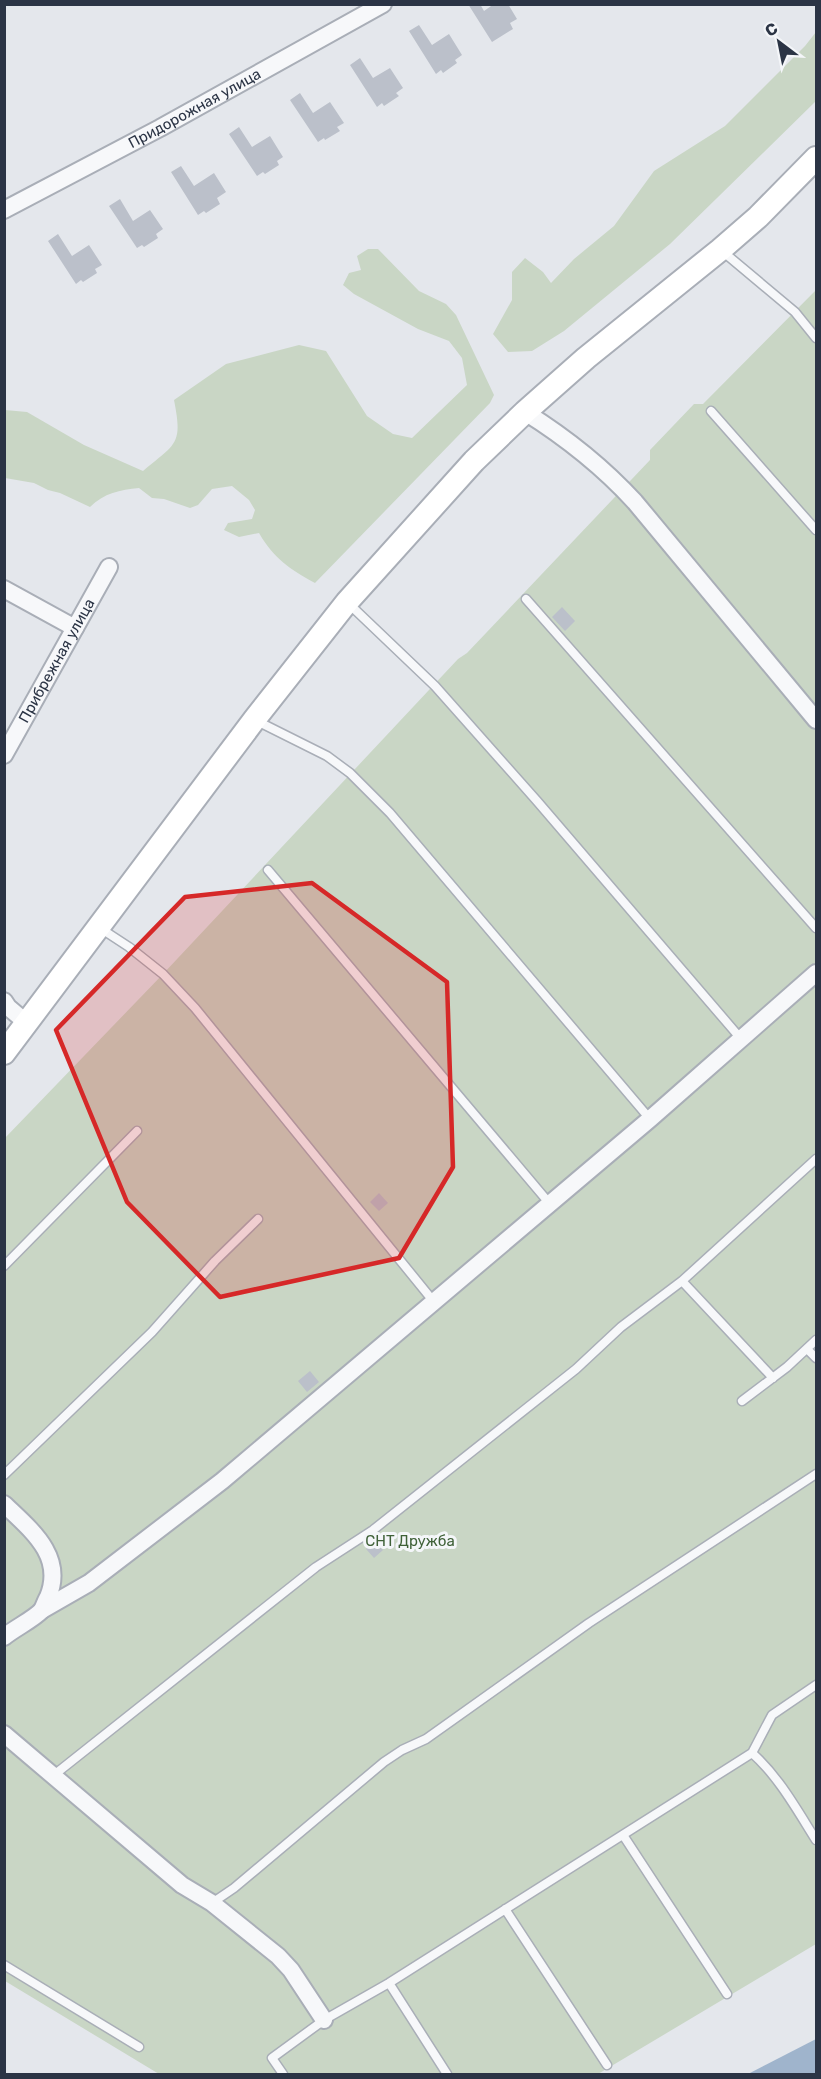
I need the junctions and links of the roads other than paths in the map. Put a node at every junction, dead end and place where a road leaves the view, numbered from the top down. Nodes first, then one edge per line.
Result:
1 (384, 4) edge
2 (816, 158) edge
3 (4, 210) edge
4 (720, 250) junction
5 (816, 338) edge
6 (711, 411) dead end
7 (525, 412) junction
8 (816, 530) edge
9 (109, 567) dead end
10 (4, 589) edge
11 (526, 599) dead end
12 (347, 602) junction
13 (75, 628) junction
14 (254, 720) junction
15 (816, 720) edge
16 (4, 756) edge
17 (268, 870) dead end
18 (99, 928) junction
19 (816, 928) edge
20 (816, 973) edge
21 (4, 1001) edge
22 (28, 1024) junction
23 (742, 1040) junction
24 (4, 1053) edge
25 (650, 1119) junction
26 (137, 1131) dead end
27 (816, 1159) edge
28 (550, 1204) junction
29 (258, 1219) dead end
30 (4, 1266) edge
31 (682, 1281) junction
32 (434, 1302) junction
33 (816, 1340) edge
34 (807, 1349) junction
35 (816, 1358) edge
36 (773, 1378) junction
37 (742, 1401) dead end
38 (816, 1474) edge
39 (4, 1475) edge
40 (4, 1504) edge
41 (42, 1610) junction
42 (4, 1637) edge
43 (816, 1685) edge
44 (4, 1734) edge
45 (752, 1753) junction
46 (54, 1775) junction
47 (623, 1835) junction
48 (816, 1840) edge
49 (212, 1904) junction
50 (505, 1909) junction
51 (4, 1965) edge
52 (389, 1983) junction
53 (727, 1994) dead end
54 (324, 2020) junction
55 (139, 2047) dead end
56 (606, 2065) dead end
57 (283, 2074) edge
58 (447, 2074) edge

1 - 3 street, Придорожная улица
2 - 4 main road
4 - 5 lane
4 - 7 main road
6 - 8 lane
7 - 12 main road
7 - 15 street
9 - 13 street, Прибрежная улица
10 - 13 street
11 - 19 lane
12 - 14 main road
12 - 23 lane
13 - 16 street, Прибрежная улица
14 - 18 main road
14 - 25 lane
17 - 28 lane
18 - 22 main road
18 - 32 lane
20 - 23 street
21 - 22 street
22 - 24 main road
23 - 25 street
25 - 28 street
26 - 30 lane
27 - 31 lane
28 - 32 street
29 - 39 lane
31 - 36 lane
31 - 46 lane
32 - 41 street
33 - 34 lane
34 - 35 lane
34 - 36 lane
36 - 37 lane
38 - 49 lane
40 - 41 street
41 - 42 street
43 - 45 lane
44 - 46 street
45 - 47 lane
45 - 48 lane
46 - 49 street
47 - 50 lane
47 - 53 lane
49 - 54 street
50 - 52 lane
50 - 56 lane
51 - 55 lane
52 - 54 lane
52 - 58 lane
54 - 57 lane

